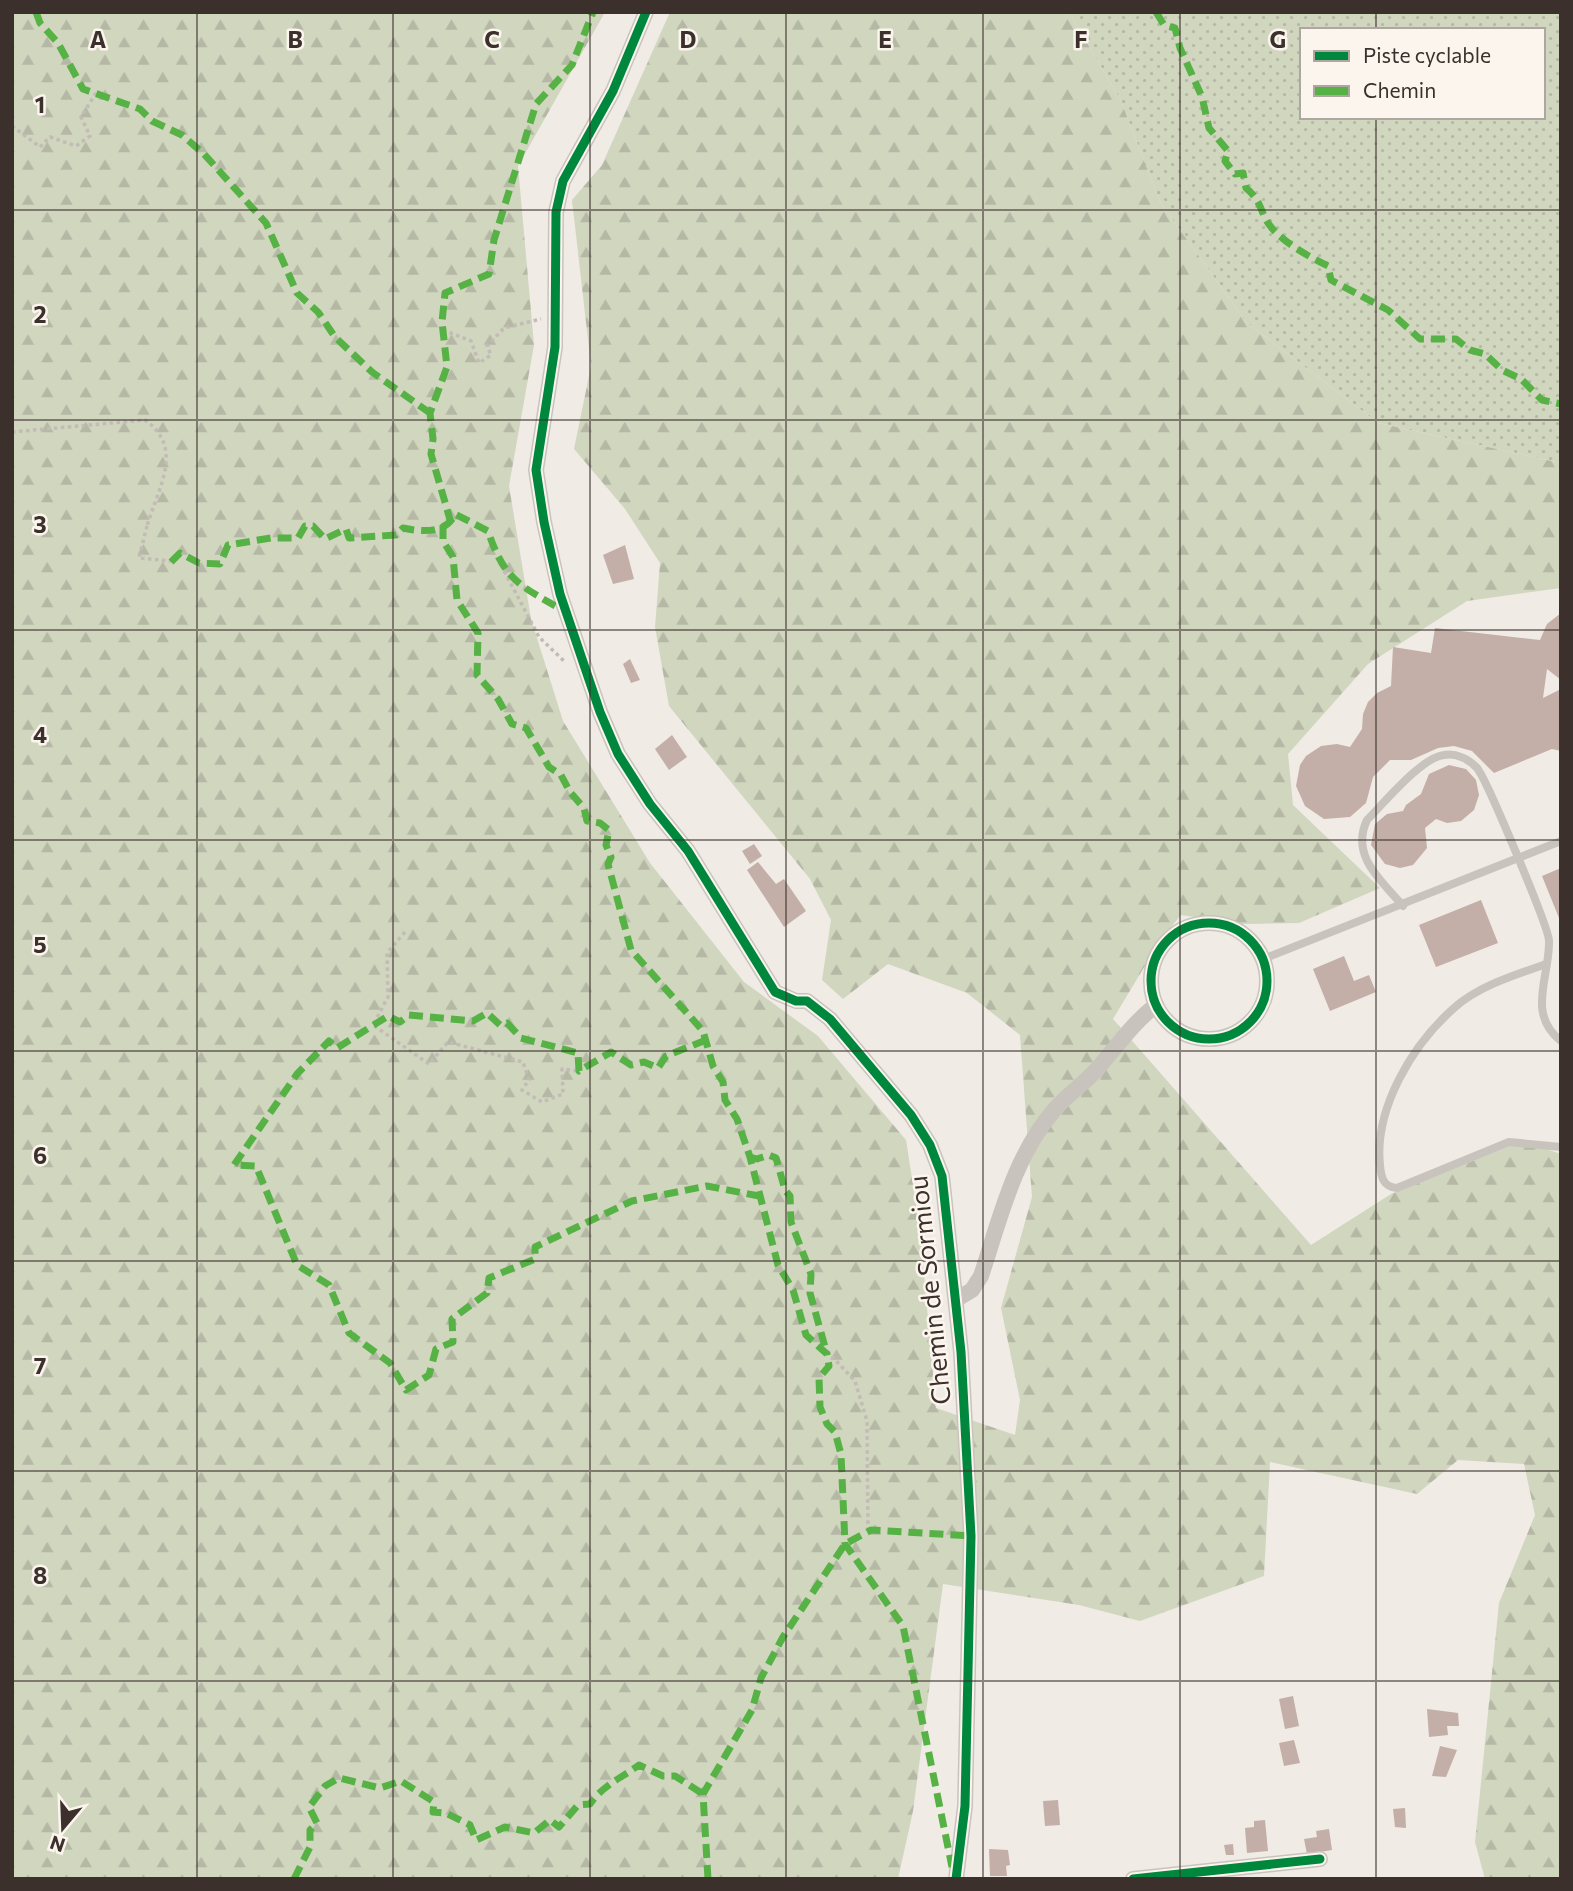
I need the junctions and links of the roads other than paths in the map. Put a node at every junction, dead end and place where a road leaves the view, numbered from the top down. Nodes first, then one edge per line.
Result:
1 (646, 12) edge
2 (1561, 841) edge
3 (1517, 859) junction
4 (1403, 905) junction
5 (1263, 959) junction
6 (1546, 964) junction
7 (1156, 1004) junction
8 (1561, 1041) edge
9 (1561, 1147) edge
10 (957, 1299) junction
11 (1320, 1859) dead end
12 (956, 1879) edge
13 (1133, 1879) edge
14 (1158, 1879) edge

1 - 10 street, Chemin de Sormiou
2 - 3 lane
3 - 4 lane
3 - 4 lane
3 - 6 lane
4 - 5 lane
5 - 7 street
5 - 7 street
6 - 8 lane
6 - 9 lane
7 - 10 street
10 - 12 street, Chemin de Sormiou
11 - 14 street
13 - 14 street

